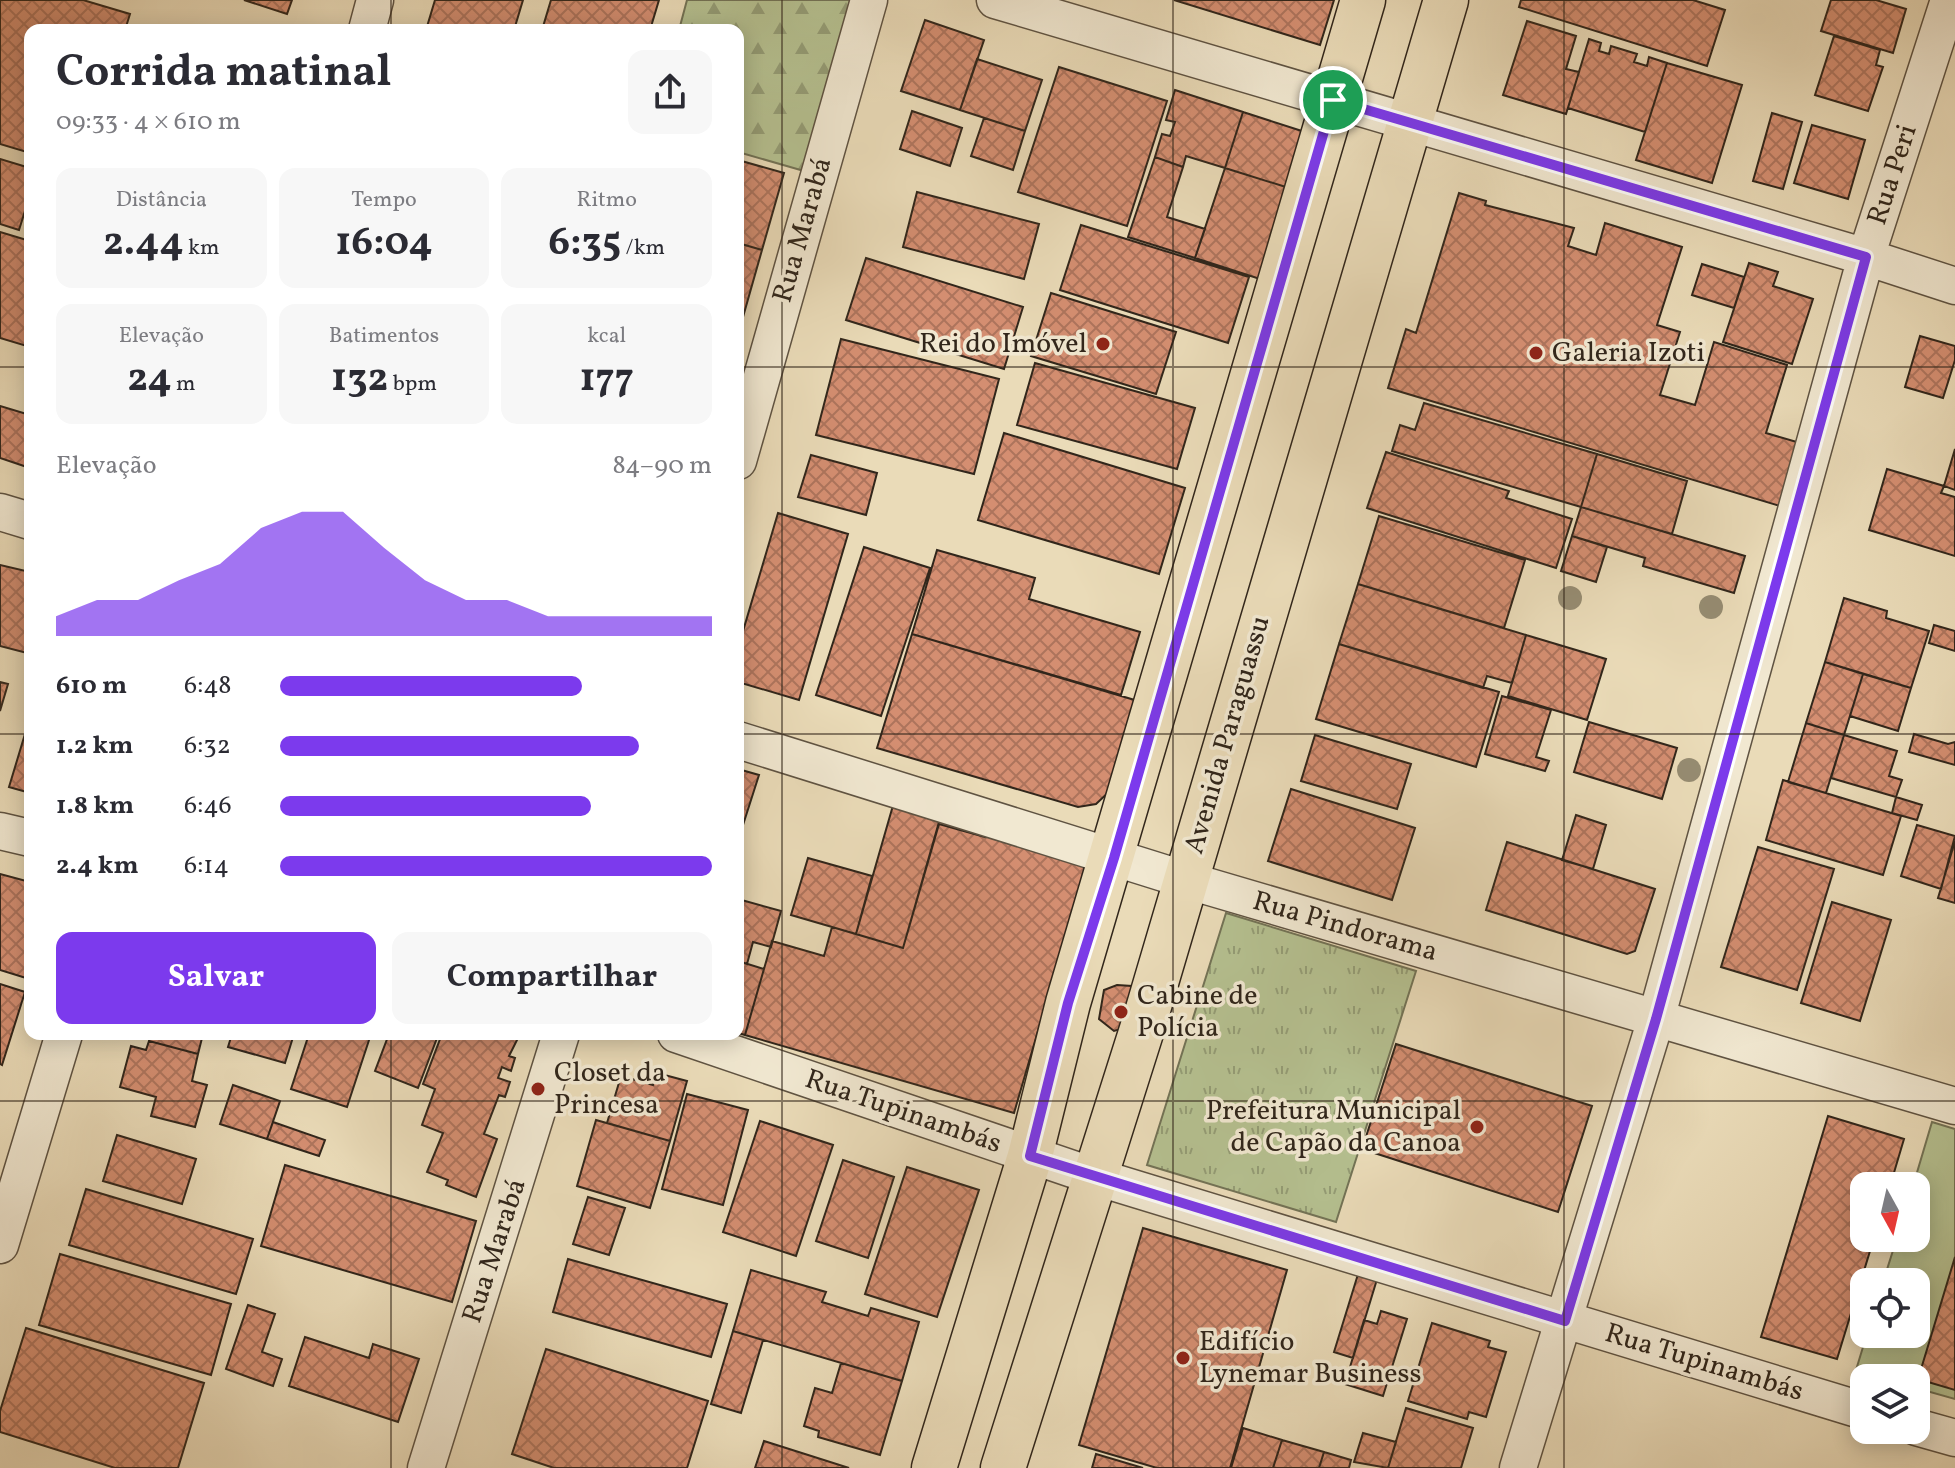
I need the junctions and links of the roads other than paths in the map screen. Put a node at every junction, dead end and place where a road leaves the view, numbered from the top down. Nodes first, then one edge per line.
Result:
1 (375, 0) edge
2 (869, 0) edge
3 (995, 0) edge
4 (1363, 0) edge
5 (1446, 0) edge
6 (1949, 0) edge
7 (369, 24) edge
8 (1333, 100) junction
9 (1408, 123) junction
10 (1866, 257) junction
11 (1955, 286) edge
12 (744, 440) edge
13 (0, 512) edge
14 (24, 519) edge
15 (744, 742) edge
16 (0, 831) edge
17 (24, 837) edge
18 (1114, 858) junction
19 (1186, 880) junction
20 (1656, 1019) junction
21 (62, 1040) edge
22 (559, 1040) edge
23 (693, 1040) edge
24 (1955, 1106) edge
25 (1030, 1156) junction
26 (1093, 1176) junction
27 (0, 1245) edge
28 (1565, 1321) junction
29 (1850, 1407) edge
30 (1930, 1431) edge
31 (1955, 1438) edge
32 (426, 1468) edge
33 (934, 1468) edge
34 (1003, 1468) edge
35 (1518, 1468) edge

1 - 7 street
2 - 12 street, Rua Marabá
3 - 8 street
4 - 8 main road
5 - 9 main road, Avenida Paraguassu
6 - 10 street, Rua Peri
8 - 9 street
8 - 18 main road
9 - 10 street
9 - 19 main road, Avenida Paraguassu
10 - 11 street
10 - 20 street, Rua Peri
13 - 14 street
15 - 18 street, Rua Pindorama
16 - 17 street
18 - 19 street, Rua Pindorama
18 - 25 main road
19 - 20 street, Rua Pindorama
19 - 26 main road, Avenida Paraguassu
20 - 24 street, Rua Pindorama
20 - 28 street, Rua Peri
21 - 27 street
22 - 32 street, Rua Marabá
23 - 25 street, Rua Tupinambás
25 - 26 street, Rua Tupinambás
25 - 33 main road
26 - 28 street, Rua Tupinambás
26 - 34 main road, Avenida Paraguassu
28 - 29 street, Rua Tupinambás
28 - 35 street, Rua Peri
30 - 31 street

